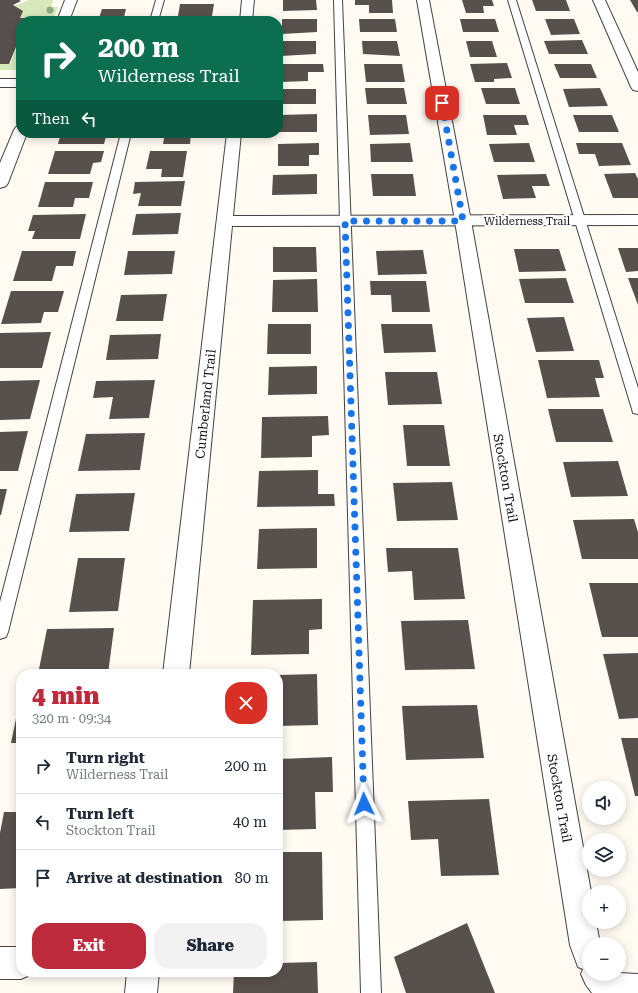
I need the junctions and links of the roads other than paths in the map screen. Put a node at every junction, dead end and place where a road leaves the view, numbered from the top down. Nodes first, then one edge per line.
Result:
1 (71, 0) edge
2 (160, 0) edge
3 (248, 0) edge
4 (338, 0) edge
5 (423, 0) edge
6 (512, 0) edge
7 (599, 0) edge
8 (65, 16) edge
9 (155, 16) edge
10 (246, 16) edge
11 (0, 83) edge
12 (16, 83) edge
13 (638, 87) edge
14 (18, 138) edge
15 (125, 138) edge
16 (233, 138) edge
17 (0, 183) edge
18 (581, 220) junction
19 (638, 220) edge
20 (225, 221) junction
21 (345, 221) junction
22 (463, 221) junction
23 (638, 409) edge
24 (0, 632) edge
25 (177, 669) edge
26 (584, 937) edge
27 (0, 963) edge
28 (16, 963) edge
29 (143, 977) edge
30 (603, 981) edge
31 (638, 990) edge
32 (141, 993) edge
33 (370, 993) edge

1 - 8 street
2 - 9 lane
3 - 10 street
4 - 21 lane
5 - 22 street, Stockton Trail
6 - 18 lane
7 - 13 street
11 - 12 street
14 - 17 street
15 - 24 lane
16 - 20 street, Cumberland Trail
18 - 19 street, Wilderness Trail
18 - 22 street, Wilderness Trail
18 - 23 lane
20 - 21 street, Wilderness Trail
20 - 25 street, Cumberland Trail
21 - 22 street, Wilderness Trail
21 - 33 lane
22 - 26 street, Stockton Trail
27 - 28 street
29 - 32 street
30 - 31 street

